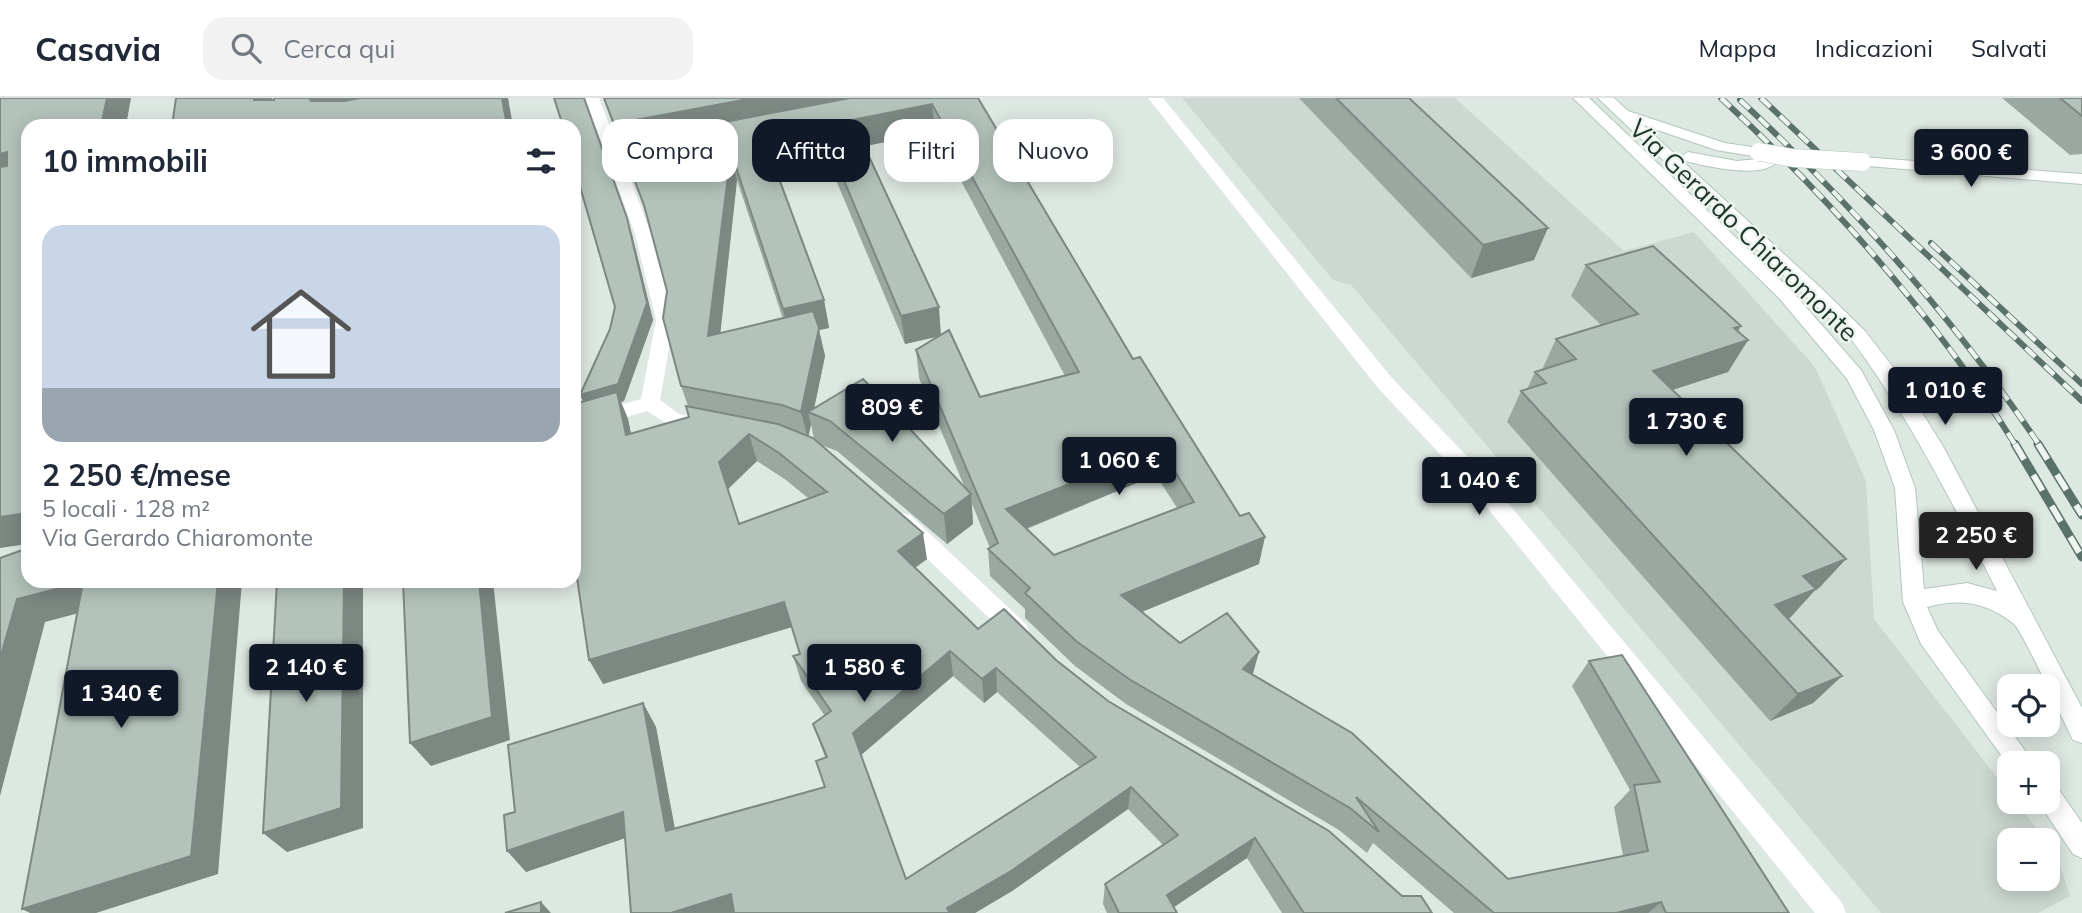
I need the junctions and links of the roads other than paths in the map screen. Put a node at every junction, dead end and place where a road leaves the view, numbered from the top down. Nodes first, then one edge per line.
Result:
1 (592, 98) edge
2 (1155, 98) edge
3 (1580, 98) edge
4 (1605, 98) edge
5 (1617, 110) junction
6 (602, 125) edge
7 (1722, 147) junction
8 (1680, 158) junction
9 (1763, 158) junction
10 (1649, 162) junction
11 (1737, 166) junction
12 (2082, 179) edge
13 (623, 182) edge
14 (1712, 194) junction
15 (650, 404) junction
16 (581, 423) edge
17 (727, 430) edge
18 (887, 507) edge
19 (1914, 602) junction
20 (2022, 622) junction
21 (1038, 649) edge
22 (2082, 732) edge
23 (2013, 751) edge
24 (2060, 813) edge
25 (2082, 845) edge
26 (1832, 913) edge

1 - 6 street
2 - 26 street
3 - 10 street, Via Gerardo Chiaromonte
4 - 5 street, Via Gerardo Chiaromonte
5 - 7 street
5 - 8 street, Via Gerardo Chiaromonte
7 - 8 street
7 - 9 street
8 - 10 street
8 - 11 street
8 - 14 street, Via Gerardo Chiaromonte
9 - 11 street
9 - 12 street, bridge
10 - 19 street, Via Gerardo Chiaromonte
11 - 14 street
13 - 15 street
14 - 20 street, Via Gerardo Chiaromonte
15 - 16 street
15 - 17 street
18 - 21 street
19 - 20 street
19 - 23 street, Via Gerardo Chiaromonte
20 - 22 street, Via Gerardo Chiaromonte
24 - 25 street

